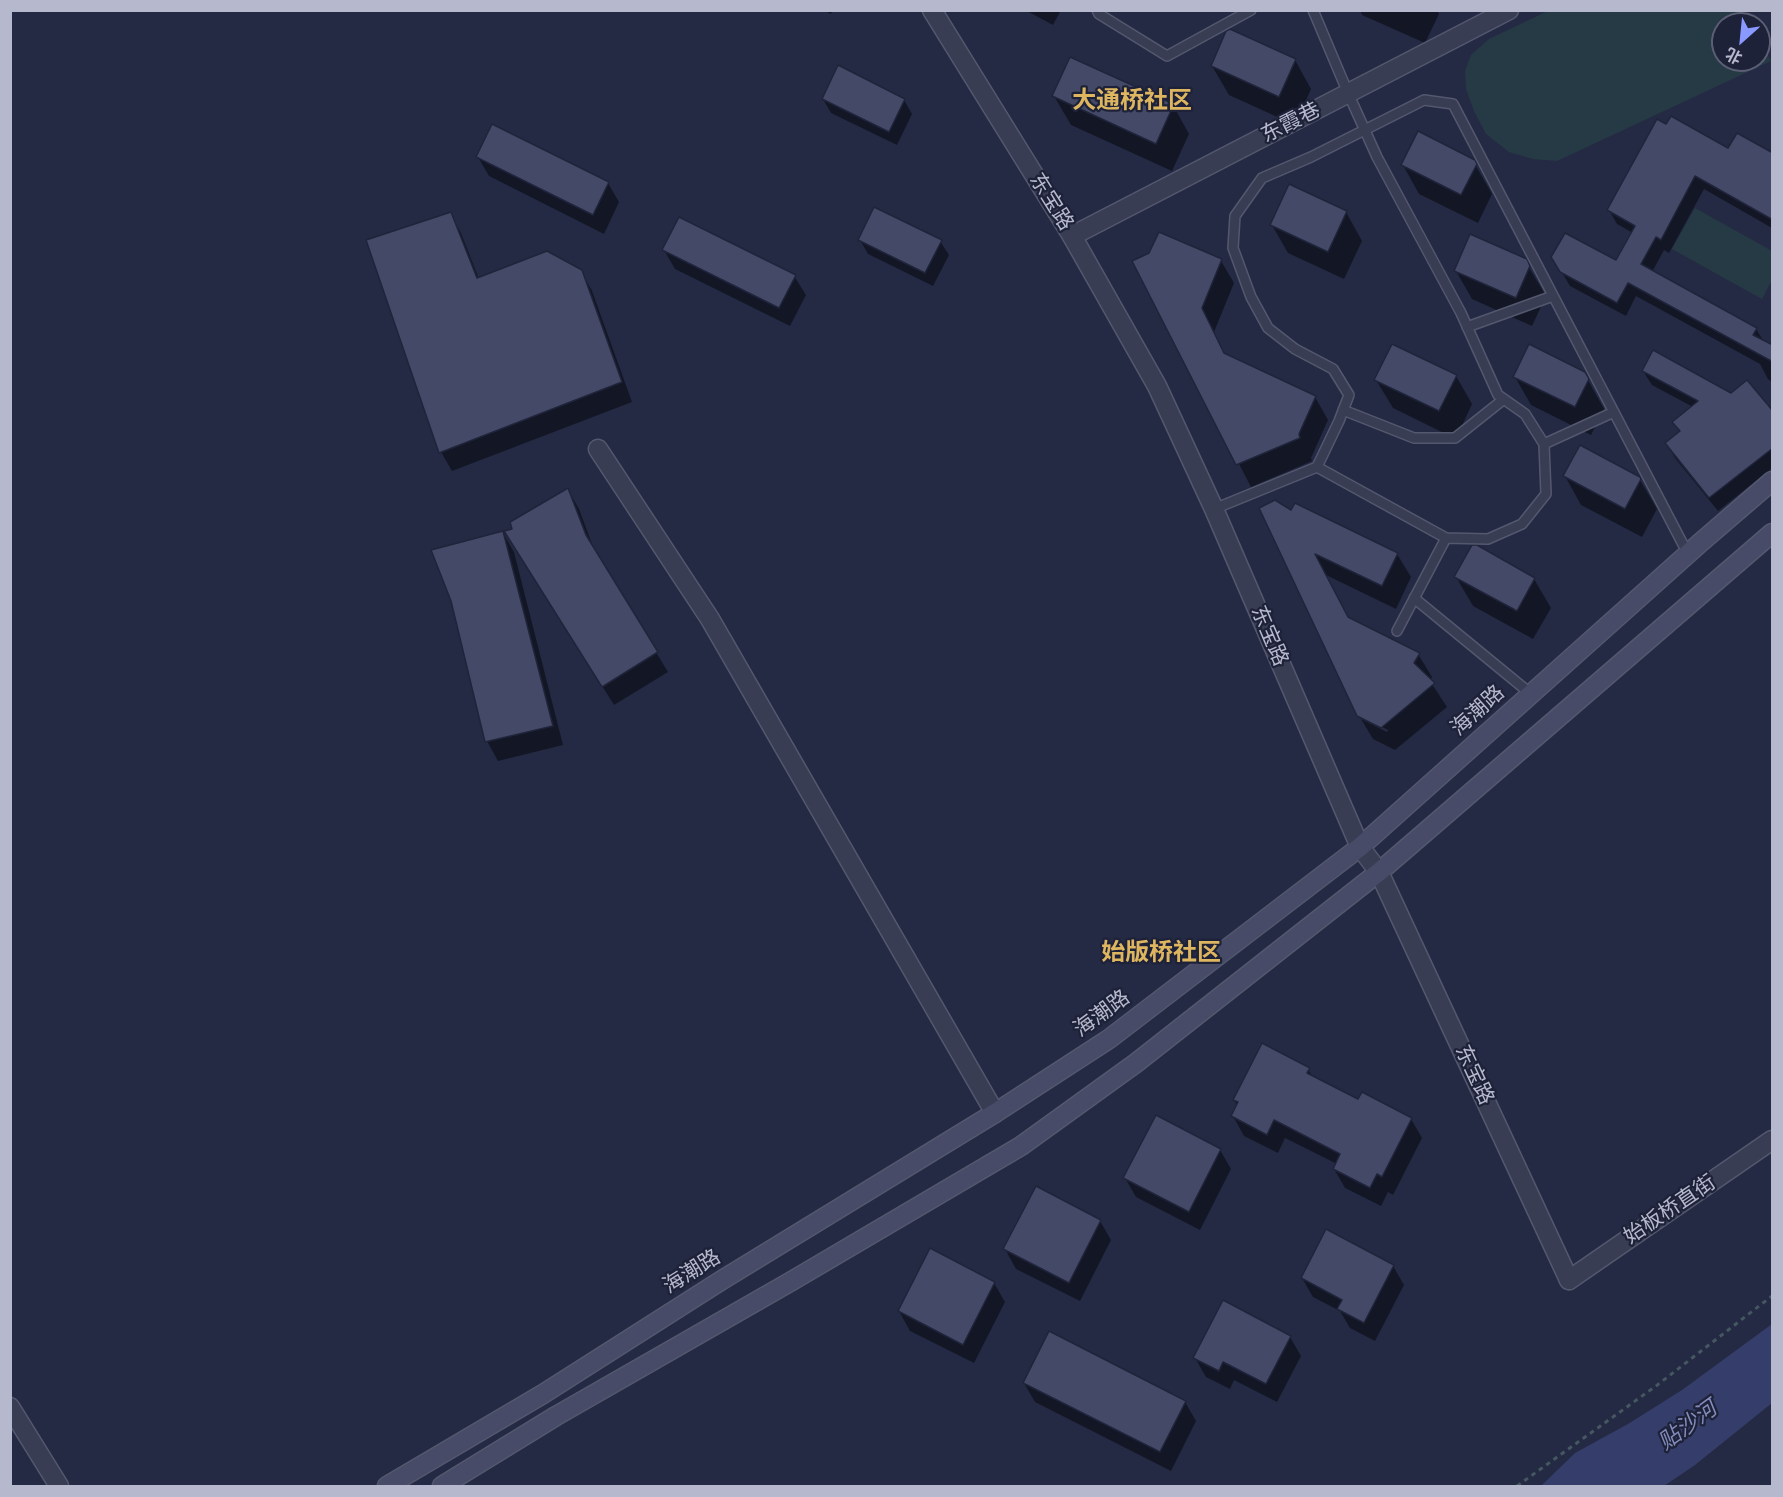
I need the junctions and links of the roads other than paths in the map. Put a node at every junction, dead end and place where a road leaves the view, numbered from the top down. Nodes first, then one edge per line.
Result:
1 (932, 10) edge
2 (1097, 10) edge
3 (1251, 10) edge
4 (1313, 10) edge
5 (1509, 10) edge
6 (1347, 93) junction
7 (1364, 130) junction
8 (1072, 236) junction
9 (1553, 296) junction
10 (1467, 327) junction
11 (1504, 399) junction
12 (1343, 410) junction
13 (1614, 412) junction
14 (1544, 444) junction
15 (598, 449) dead end
16 (1317, 467) junction
17 (1773, 482) edge
18 (1214, 509) junction
19 (1773, 533) edge
20 (1446, 538) junction
21 (1688, 554) junction
22 (1414, 598) junction
23 (1397, 631) dead end
24 (1531, 694) junction
25 (1360, 847) junction
26 (1379, 872) junction
27 (995, 1113) junction
28 (1773, 1140) edge
29 (1569, 1280) joint
30 (10, 1407) edge
31 (59, 1486) edge
32 (387, 1486) edge
33 (442, 1486) edge

1 - 8 street, 东宝路
2 - 3 lane
4 - 6 lane
5 - 6 street, 东霞巷
6 - 7 lane
6 - 8 street, 东霞巷
7 - 9 lane
7 - 10 lane
7 - 12 lane
8 - 18 street, 东宝路
9 - 10 lane
9 - 13 lane
10 - 11 lane
11 - 12 lane
11 - 14 lane
12 - 16 lane
13 - 14 lane
13 - 21 lane
14 - 20 lane
15 - 27 street
16 - 18 lane
16 - 20 lane
17 - 21 main road, 海潮路
18 - 25 street, 东宝路
19 - 26 main road
20 - 22 lane
21 - 24 main road, 海潮路
22 - 23 lane
22 - 24 lane
24 - 25 main road, 海潮路
25 - 26 street, 东宝路
25 - 27 main road, 海潮路
26 - 29 street, 东宝路
26 - 33 main road
27 - 32 main road, 海潮路
28 - 29 street, 始板桥直街
30 - 31 street

